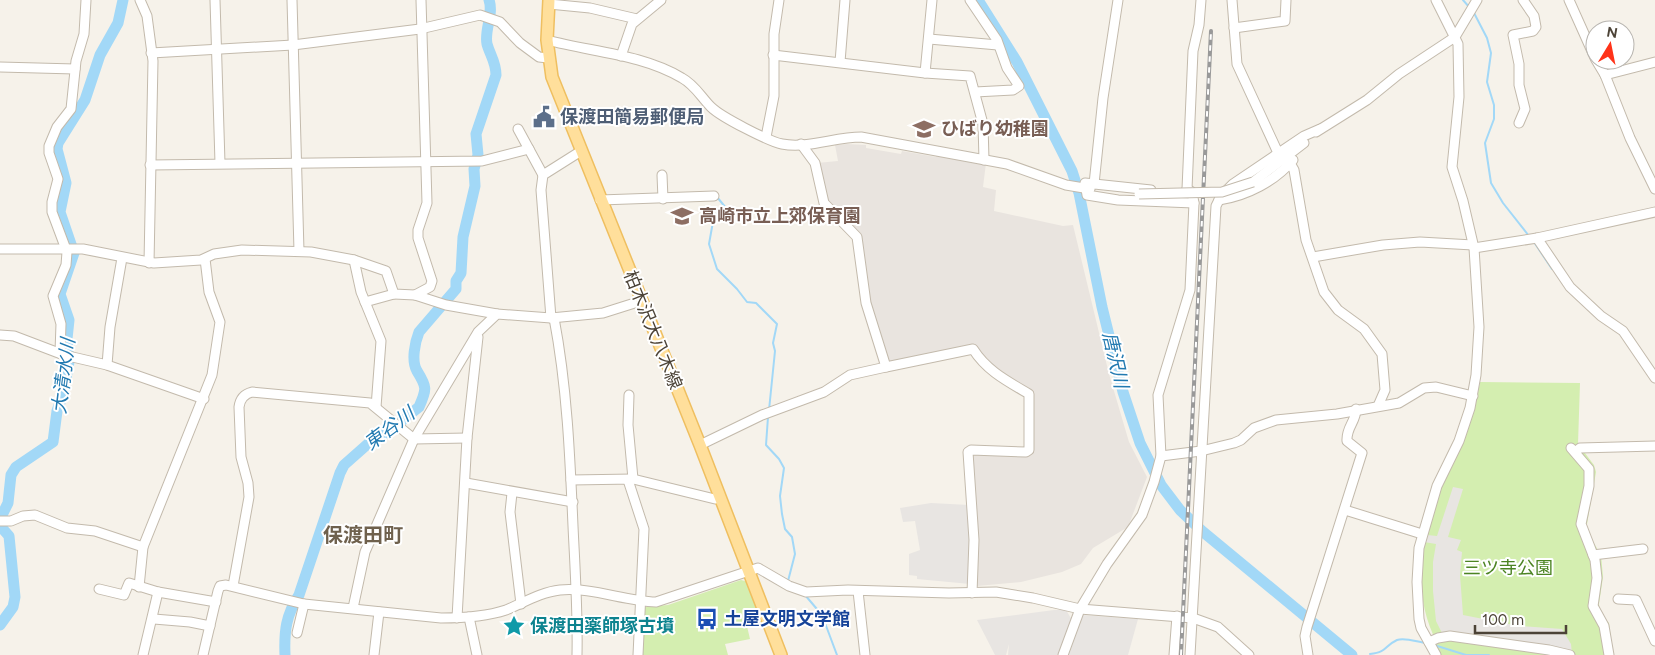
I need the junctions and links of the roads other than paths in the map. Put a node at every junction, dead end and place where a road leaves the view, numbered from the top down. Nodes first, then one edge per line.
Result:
1 (86, 0) edge
2 (140, 0) edge
3 (215, 0) edge
4 (292, 0) edge
5 (421, 0) edge
6 (661, 0) edge
7 (779, 0) edge
8 (845, 0) edge
9 (932, 0) edge
10 (970, 0) edge
11 (1118, 0) edge
12 (1201, 0) edge
13 (1226, 0) edge
14 (1232, 0) edge
15 (1286, 0) edge
16 (1436, 0) edge
17 (1477, 0) edge
18 (1523, 0) edge
19 (1569, 0) edge
20 (549, 2) edge
21 (637, 19) junction
22 (1234, 28) junction
23 (420, 29) junction
24 (1585, 35) edge
25 (1455, 37) junction
26 (929, 39) junction
27 (547, 40) junction
28 (294, 45) junction
29 (998, 45) junction
30 (216, 48) junction
31 (152, 53) junction
32 (1236, 53) junction
33 (773, 55) junction
34 (621, 56) junction
35 (548, 58) junction
36 (840, 62) junction
37 (1655, 62) edge
38 (0, 67) edge
39 (75, 69) junction
40 (1602, 70) edge
41 (925, 73) junction
42 (1605, 75) junction
43 (975, 92) junction
44 (1519, 122) dead end
45 (518, 129) dead end
46 (1320, 129) junction
47 (766, 138) junction
48 (800, 144) junction
49 (529, 149) junction
50 (581, 151) junction
51 (1279, 155) junction
52 (426, 160) junction
53 (984, 160) junction
54 (220, 163) junction
55 (1290, 163) junction
56 (296, 164) junction
57 (150, 165) junction
58 (543, 175) junction
59 (662, 175) dead end
60 (1242, 179) junction
61 (1087, 187) junction
62 (1187, 189) junction
63 (1655, 189) edge
64 (1248, 192) junction
65 (714, 196) dead end
66 (664, 199) junction
67 (600, 200) junction
68 (1219, 200) junction
69 (1194, 203) junction
70 (1655, 212) edge
71 (1537, 238) junction
72 (1474, 246) junction
73 (0, 249) edge
74 (71, 249) junction
75 (299, 251) junction
76 (1313, 257) junction
77 (122, 258) junction
78 (205, 258) junction
79 (354, 260) junction
80 (149, 263) junction
81 (394, 294) junction
82 (415, 295) junction
83 (641, 301) junction
84 (365, 302) junction
85 (497, 314) junction
86 (552, 316) junction
87 (478, 332) junction
88 (0, 335) edge
89 (60, 352) junction
90 (107, 365) junction
91 (886, 367) junction
92 (1655, 378) edge
93 (628, 395) dead end
94 (1473, 396) junction
95 (204, 399) junction
96 (1378, 406) junction
97 (376, 407) junction
98 (1356, 409) junction
99 (467, 438) junction
100 (414, 439) junction
101 (700, 444) junction
102 (1655, 446) edge
103 (1202, 452) junction
104 (1161, 456) junction
105 (571, 480) junction
106 (630, 480) junction
107 (466, 483) junction
108 (512, 492) junction
109 (720, 497) junction
110 (573, 502) junction
111 (1345, 510) junction
112 (3, 521) edge
113 (1422, 534) junction
114 (143, 547) junction
115 (1643, 549) dead end
116 (1593, 555) junction
117 (748, 572) junction
118 (233, 586) junction
119 (139, 587) junction
120 (99, 589) dead end
121 (576, 589) junction
122 (858, 591) junction
123 (158, 592) junction
124 (972, 593) junction
125 (1618, 599) dead end
126 (216, 602) junction
127 (640, 602) junction
128 (298, 603) junction
129 (521, 604) junction
130 (353, 608) junction
131 (1080, 609) junction
132 (379, 612) junction
133 (1177, 616) junction
134 (469, 617) junction
135 (457, 618) junction
136 (1193, 618) junction
137 (154, 619) junction
138 (210, 626) junction
139 (297, 633) dead end
140 (1655, 641) edge
141 (1429, 642) junction
142 (143, 655) edge
143 (203, 655) edge
144 (374, 655) edge
145 (477, 655) edge
146 (577, 655) edge
147 (638, 655) edge
148 (781, 655) edge
149 (865, 655) edge
150 (1063, 655) edge
151 (1174, 655) edge
152 (1190, 655) edge
153 (1250, 655) edge
154 (1308, 655) edge
155 (1436, 655) edge
156 (1570, 655) edge
157 (1609, 655) edge

1 - 39 street
2 - 31 street
3 - 30 street
4 - 28 street
5 - 23 street
6 - 21 street
7 - 33 street
8 - 36 street
9 - 26 street
10 - 29 street
11 - 61 street
12 - 62 street
13 - 32 street
14 - 22 street
15 - 22 street
16 - 25 street
17 - 25 street
18 - 44 street
19 - 24 street
20 - 21 street
20 - 27 main road, 柏木沢大八木線
21 - 34 street
22 - 32 street
23 - 28 street
23 - 35 street
23 - 52 street
25 - 46 street
25 - 72 street
26 - 29 street
26 - 41 street
27 - 34 street
27 - 35 main road, 柏木沢大八木線
28 - 30 street
28 - 56 street
29 - 43 street
30 - 31 street
30 - 54 street
31 - 57 street
32 - 51 street
33 - 36 street
33 - 47 street
34 - 47 street
35 - 50 main road, 柏木沢大八木線
36 - 41 street
37 - 42 street
38 - 39 street
39 - 74 street
40 - 42 street
41 - 43 street
42 - 63 street
43 - 53 street
45 - 49 street
46 - 51 street
46 - 55 street
46 - 61 street, bridge
47 - 48 street
48 - 53 street
48 - 91 street
49 - 52 street
49 - 58 street
50 - 58 street
50 - 67 main road, 柏木沢大八木線
51 - 60 street
52 - 56 street
52 - 82 street
53 - 61 street
54 - 56 street
54 - 57 street
55 - 64 street
55 - 76 street
56 - 75 street
57 - 80 street
58 - 86 street
59 - 66 street
60 - 64 street
60 - 68 street
61 - 62 street
61 - 69 street
62 - 69 street
64 - 68 street
65 - 66 street
66 - 67 street
67 - 83 main road, 柏木沢大八木線
68 - 103 street
69 - 104 street
70 - 71 street
71 - 72 street
71 - 92 street
72 - 76 street
72 - 94 street
73 - 74 street
74 - 77 street
74 - 89 street
75 - 78 street
75 - 79 street
76 - 96 street
77 - 80 street
77 - 90 street
78 - 80 street
78 - 95 street
79 - 81 street
79 - 84 street
81 - 82 street
81 - 84 street
82 - 85 street
83 - 86 street
83 - 101 main road, 柏木沢大八木線
84 - 97 street
85 - 86 street
85 - 87 street
86 - 105 street
87 - 99 street
87 - 100 street
88 - 89 street
89 - 90 street
90 - 95 street
91 - 101 street
91 - 124 street
93 - 106 street
94 - 96 street
94 - 113 street
95 - 114 street
96 - 98 street
97 - 100 street
97 - 118 street
98 - 103 street
98 - 111 street
99 - 100 street
99 - 107 street
100 - 130 street
101 - 109 main road, 柏木沢大八木線
102 - 116 street
103 - 104 street
103 - 136 street
104 - 131 street
105 - 106 street
105 - 110 street
106 - 109 street
106 - 127 street
107 - 108 street
107 - 135 street
108 - 110 street
108 - 129 street
109 - 117 main road, 柏木沢大八木線
110 - 121 street
111 - 113 street
111 - 154 street
112 - 114 street
113 - 141 street
114 - 119 street
115 - 116 street
116 - 157 street
117 - 122 street
117 - 127 street
117 - 148 main road, 柏木沢大八木線
118 - 126 street
118 - 128 street
119 - 120 street
119 - 123 street
121 - 127 street
121 - 129 street
121 - 146 street
122 - 124 street
122 - 149 street
123 - 126 street
123 - 137 street
124 - 131 street
125 - 140 street
126 - 138 street
127 - 147 street
128 - 130 street
128 - 139 street
129 - 134 street
130 - 132 street
131 - 133 street
131 - 150 street
132 - 135 street
132 - 144 street
133 - 136 street
133 - 151 street
134 - 135 street
134 - 145 street
136 - 152 street
136 - 153 street
137 - 138 street
137 - 142 street
138 - 143 street
141 - 155 street
141 - 156 street

